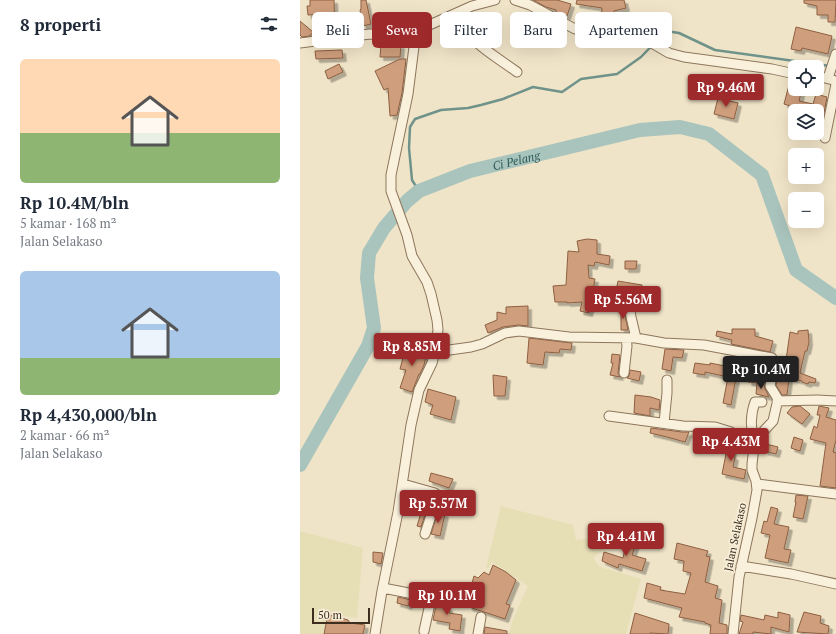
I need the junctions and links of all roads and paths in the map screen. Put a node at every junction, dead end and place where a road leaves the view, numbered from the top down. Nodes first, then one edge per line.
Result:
1 (496, 0) edge
2 (515, 0) edge
3 (461, 12) edge
4 (372, 34) edge
5 (300, 43) edge
6 (414, 48) edge
7 (483, 48) edge
8 (836, 54) edge
9 (517, 72) dead end
10 (788, 72) edge
11 (833, 81) edge
12 (825, 138) dead end
13 (628, 296) dead end
14 (626, 338) junction
15 (636, 338) junction
16 (435, 352) junction
17 (624, 373) dead end
18 (667, 380) dead end
19 (777, 401) junction
20 (762, 402) dead end
21 (836, 402) edge
22 (609, 416) dead end
23 (664, 423) junction
24 (755, 443) junction
25 (403, 484) junction
26 (757, 484) junction
27 (836, 494) edge
28 (425, 534) dead end
29 (741, 566) junction
30 (836, 584) edge
31 (383, 588) junction
32 (481, 617) dead end
33 (424, 630) dead end
34 (376, 634) edge
35 (478, 634) edge
36 (733, 634) edge

1 - 3 street
2 - 10 street
4 - 5 street
6 - 16 street
7 - 9 street
8 - 11 street
11 - 12 street
13 - 15 street
14 - 15 street
14 - 16 street
14 - 17 street
15 - 19 street
16 - 25 street
18 - 23 street
19 - 21 street
19 - 24 street
20 - 24 street, Jalan Selakaso
22 - 23 street
23 - 24 street
24 - 26 street, Jalan Selakaso
25 - 28 street
25 - 31 street
26 - 27 street
26 - 29 street, Jalan Selakaso
29 - 30 street
29 - 36 street, Jalan Selakaso
31 - 33 street
31 - 34 street
32 - 35 street

